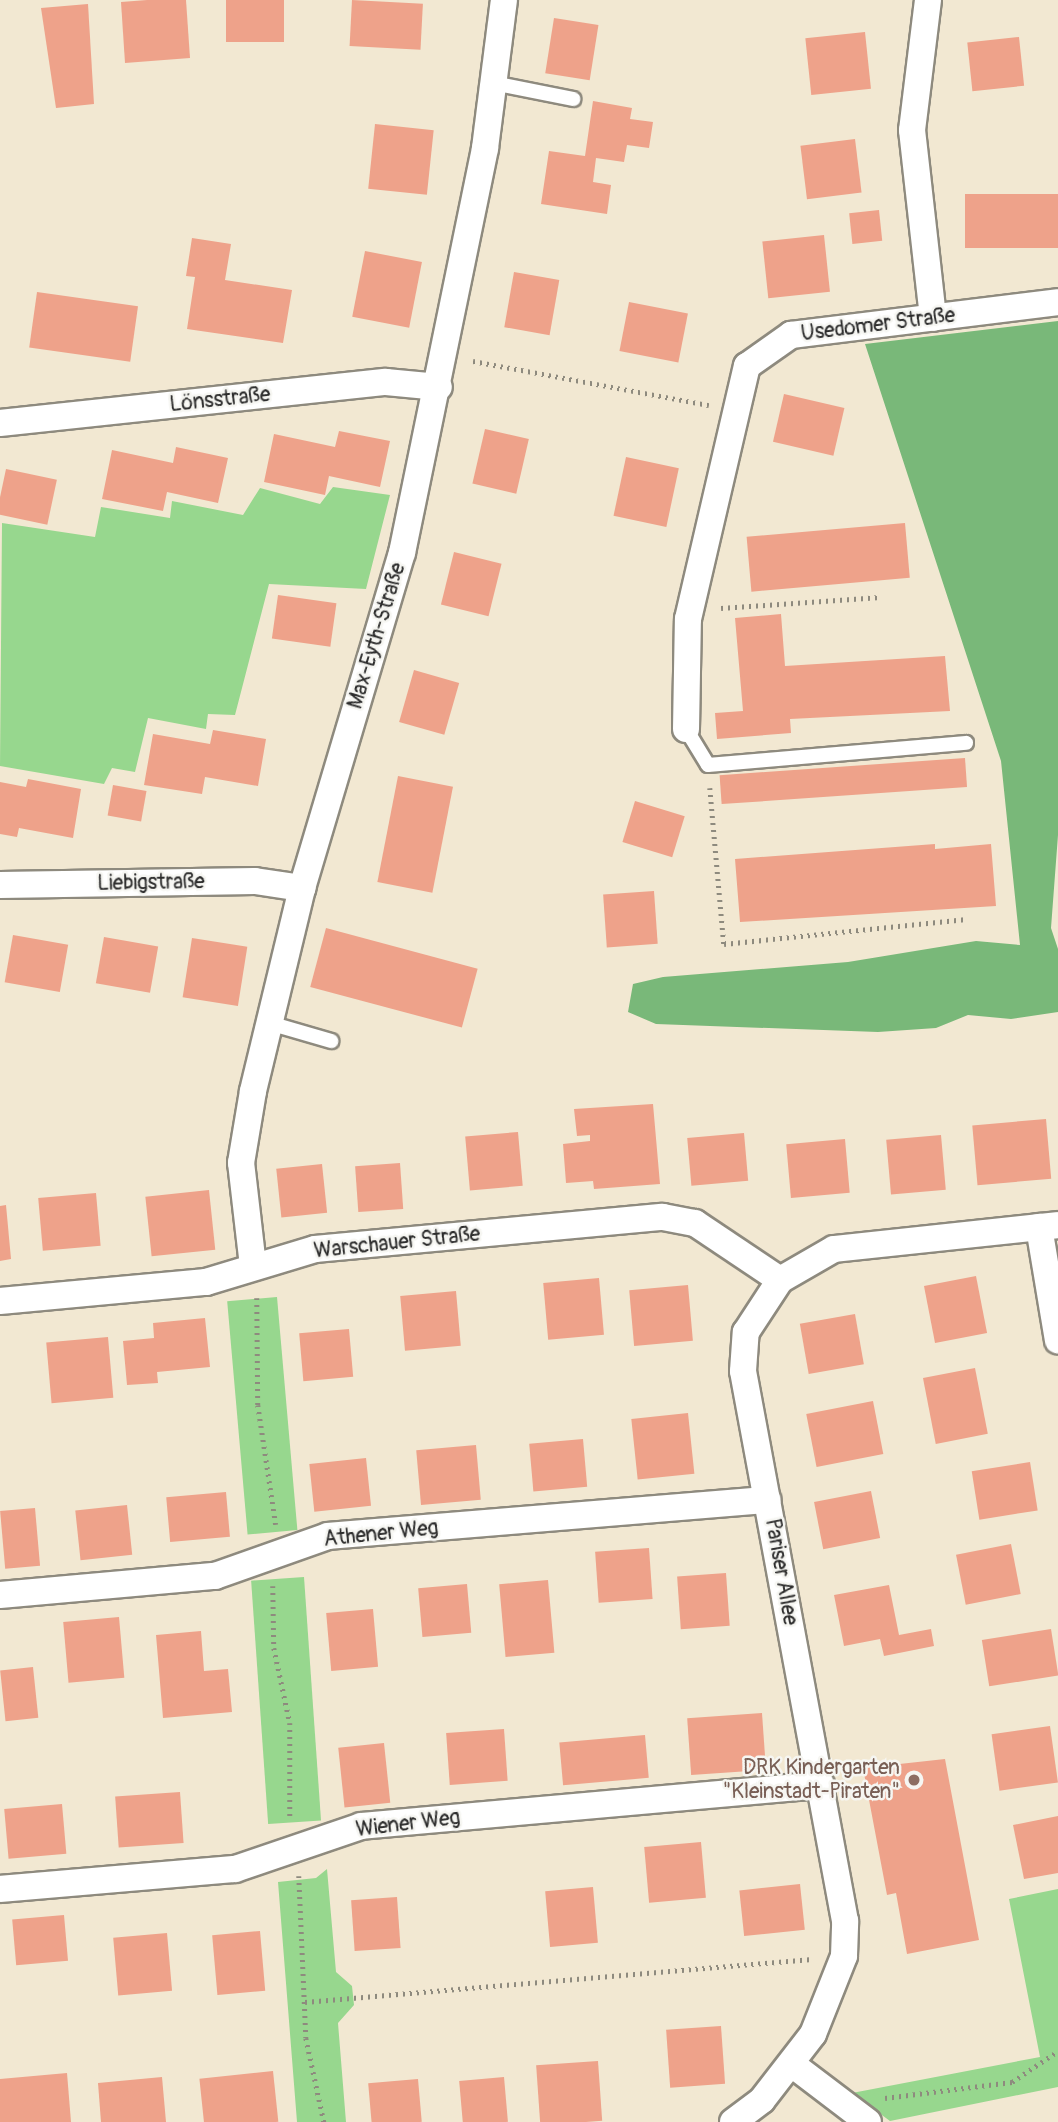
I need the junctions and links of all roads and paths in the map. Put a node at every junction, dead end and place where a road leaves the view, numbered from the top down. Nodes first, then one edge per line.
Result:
1 (504, 0) edge
2 (928, 0) edge
3 (493, 83) junction
4 (573, 99) dead end
5 (1058, 302) edge
6 (933, 318) junction
7 (446, 355) junction
8 (439, 387) junction
9 (737, 410) junction
10 (0, 424) edge
11 (881, 597) dead end
12 (690, 610) junction
13 (686, 729) joint
14 (966, 743) dead end
15 (708, 765) junction
16 (0, 885) edge
17 (302, 888) junction
18 (967, 919) dead end
19 (269, 1023) junction
20 (331, 1041) dead end
21 (1049, 1226) edge
22 (253, 1266) junction
23 (780, 1280) junction
24 (0, 1301) edge
25 (1058, 1340) edge
26 (768, 1500) junction
27 (277, 1554) junction
28 (0, 1595) edge
29 (821, 1786) junction
30 (297, 1849) junction
31 (0, 1889) edge
32 (844, 1956) junction
33 (304, 2002) junction
34 (1058, 2051) edge
35 (793, 2065) junction
36 (864, 2118) edge
37 (324, 2122) edge
38 (733, 2122) edge

1 - 3 street, Max-Eyth-Straße
2 - 6 street
3 - 4 lane
3 - 7 street, Max-Eyth-Straße
5 - 6 street, Usedomer Straße
6 - 9 street, Usedomer Straße
7 - 8 street, Max-Eyth-Straße
7 - 9 path
8 - 10 street, Lönsstraße
8 - 17 street, Max-Eyth-Straße
9 - 12 street, Usedomer Straße
11 - 12 path
12 - 13 street, Usedomer Straße
13 - 15 lane
14 - 15 lane
15 - 18 path
16 - 17 street, Liebigstraße
17 - 19 street, Max-Eyth-Straße
19 - 20 lane
19 - 22 street, Max-Eyth-Straße
21 - 23 street, Pariser Allee
21 - 25 street
22 - 23 street, Warschauer Straße
22 - 24 street, Warschauer Straße
22 - 27 path
23 - 26 street, Pariser Allee
26 - 27 street, Athener Weg
26 - 29 street, Pariser Allee
27 - 28 street, Athener Weg
27 - 30 path
29 - 30 street, Wiener Weg
29 - 32 street, Pariser Allee
30 - 31 street, Wiener Weg
30 - 33 path
32 - 33 path
32 - 35 street, Pariser Allee
33 - 37 path
34 - 36 path
35 - 36 street
35 - 38 street, Pariser Allee

